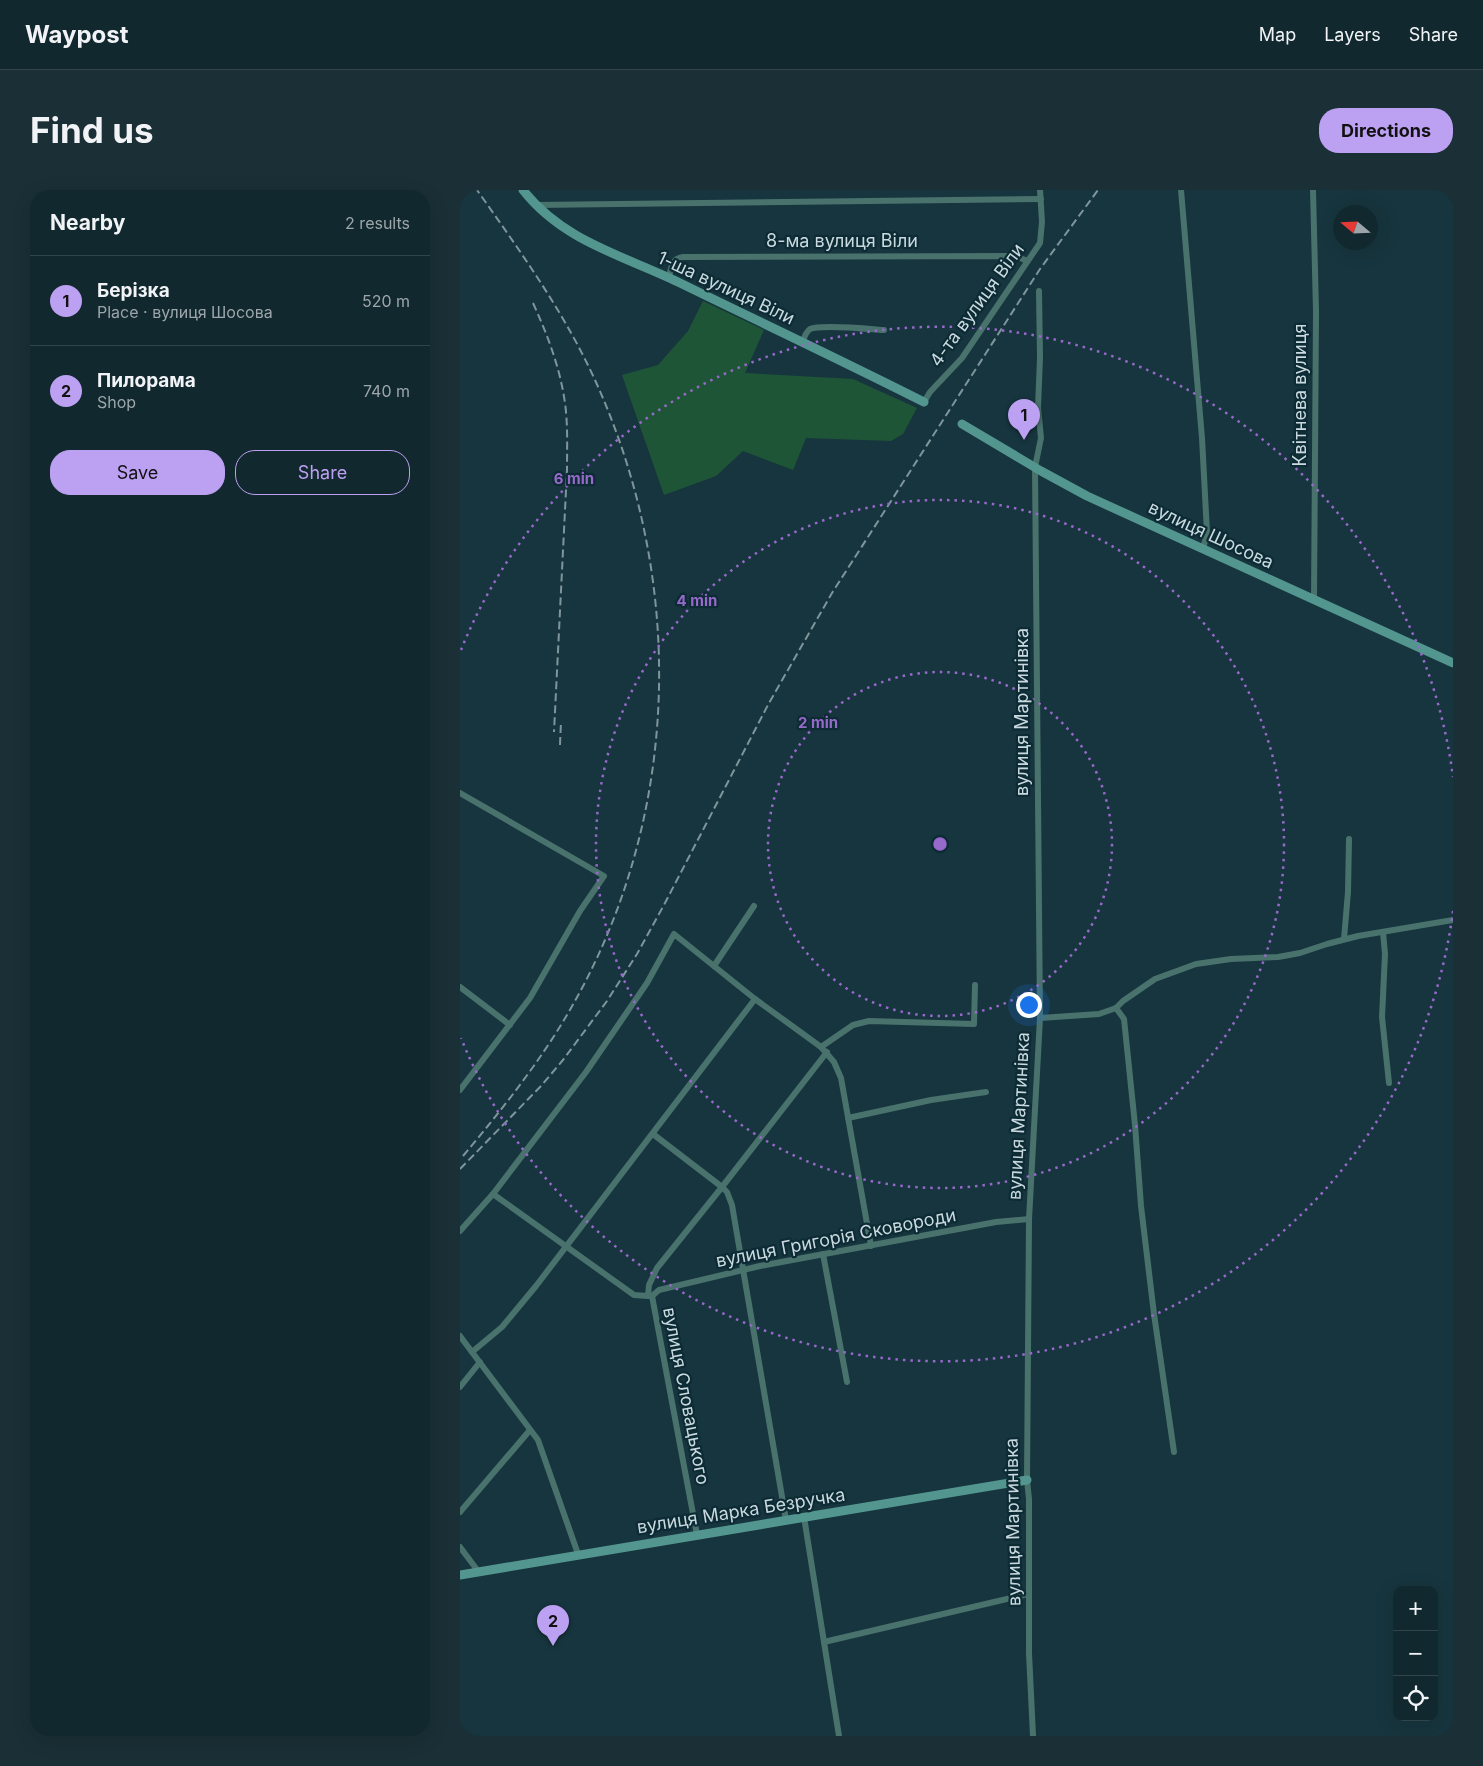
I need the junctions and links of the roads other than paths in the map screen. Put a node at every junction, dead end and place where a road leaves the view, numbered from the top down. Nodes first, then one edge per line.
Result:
1 (522, 190) edge
2 (1040, 190) edge
3 (1182, 190) edge
4 (1313, 190) edge
5 (1041, 199) junction
6 (534, 205) junction
7 (1027, 261) junction
8 (669, 278) junction
9 (1039, 291) dead end
10 (884, 330) dead end
11 (803, 342) junction
12 (924, 402) joint
13 (962, 424) dead end
14 (1035, 467) junction
15 (1204, 549) junction
16 (1314, 600) junction
17 (1453, 663) edge
18 (460, 793) edge
19 (1349, 839) dead end
20 (754, 906) dead end
21 (1453, 920) edge
22 (1384, 932) junction
23 (1344, 939) junction
24 (714, 966) junction
25 (975, 985) dead end
26 (460, 987) edge
27 (755, 999) junction
28 (1116, 1008) junction
29 (1040, 1018) junction
30 (510, 1025) junction
31 (821, 1047) junction
32 (826, 1052) junction
33 (1389, 1083) dead end
34 (460, 1090) edge
35 (986, 1092) dead end
36 (848, 1118) junction
37 (653, 1134) junction
38 (722, 1187) junction
39 (493, 1194) junction
40 (1029, 1219) junction
41 (460, 1231) edge
42 (871, 1246) junction
43 (567, 1247) junction
44 (823, 1254) junction
45 (742, 1270) junction
46 (650, 1296) junction
47 (460, 1336) edge
48 (472, 1352) junction
49 (480, 1362) junction
50 (847, 1382) dead end
51 (460, 1387) edge
52 (530, 1430) junction
53 (1174, 1452) dead end
54 (1027, 1480) junction
55 (460, 1512) edge
56 (804, 1517) junction
57 (786, 1520) junction
58 (697, 1534) junction
59 (460, 1547) edge
60 (578, 1554) junction
61 (478, 1571) junction
62 (460, 1575) edge
63 (1028, 1594) junction
64 (824, 1642) junction
65 (839, 1736) edge
66 (1033, 1736) edge

1 - 6 main road, 1-ша вулиця Віли
2 - 5 street, 4-та вулиця Віли
3 - 15 street
4 - 16 street, Квітнева вулиця
5 - 6 street
5 - 7 street, 4-та вулиця Віли
6 - 8 main road, 1-ша вулиця Віли
7 - 8 street, 8-ма вулиця Віли
7 - 12 street, 4-та вулиця Віли
8 - 11 main road, 1-ша вулиця Віли
9 - 14 street, вулиця Мартинівка
10 - 11 street
11 - 12 main road, 1-ша вулиця Віли
13 - 14 main road, вулиця Шосова
14 - 15 main road, вулиця Шосова
14 - 29 street, вулиця Мартинівка
15 - 16 main road, вулиця Шосова
16 - 17 main road, вулиця Шосова
18 - 30 street
19 - 23 street
20 - 24 street
21 - 22 street
22 - 23 street
22 - 33 street
23 - 28 street
24 - 27 street
24 - 39 street
25 - 31 street
26 - 30 street
27 - 31 street
27 - 37 street
28 - 29 street
28 - 53 street
29 - 40 street, вулиця Мартинівка
30 - 34 street
31 - 32 street
32 - 36 street
32 - 38 street
35 - 36 street
36 - 42 street
37 - 38 street
37 - 43 street
38 - 45 street
38 - 46 street
39 - 41 street
39 - 43 street
40 - 42 street, вулиця Григорія Сковороди
40 - 54 street, вулиця Мартинівка
42 - 44 street, вулиця Григорія Сковороди
43 - 46 street
43 - 48 street
44 - 45 street, вулиця Григорія Сковороди
44 - 50 street
45 - 46 street, вулиця Григорія Сковороди
45 - 57 street
46 - 58 street, вулиця Словацького
47 - 48 street
48 - 49 street
49 - 51 street
49 - 52 street
52 - 55 street
52 - 60 street
54 - 56 main road, вулиця Марка Безручка
54 - 63 street, вулиця Мартинівка
56 - 57 main road, вулиця Марка Безручка
56 - 64 street
57 - 58 main road, вулиця Марка Безручка
58 - 60 main road, вулиця Марка Безручка
59 - 61 street
60 - 61 main road, вулиця Марка Безручка
61 - 62 main road, вулиця Марка Безручка
63 - 64 street
63 - 66 street, вулиця Мартинівка
64 - 65 street

